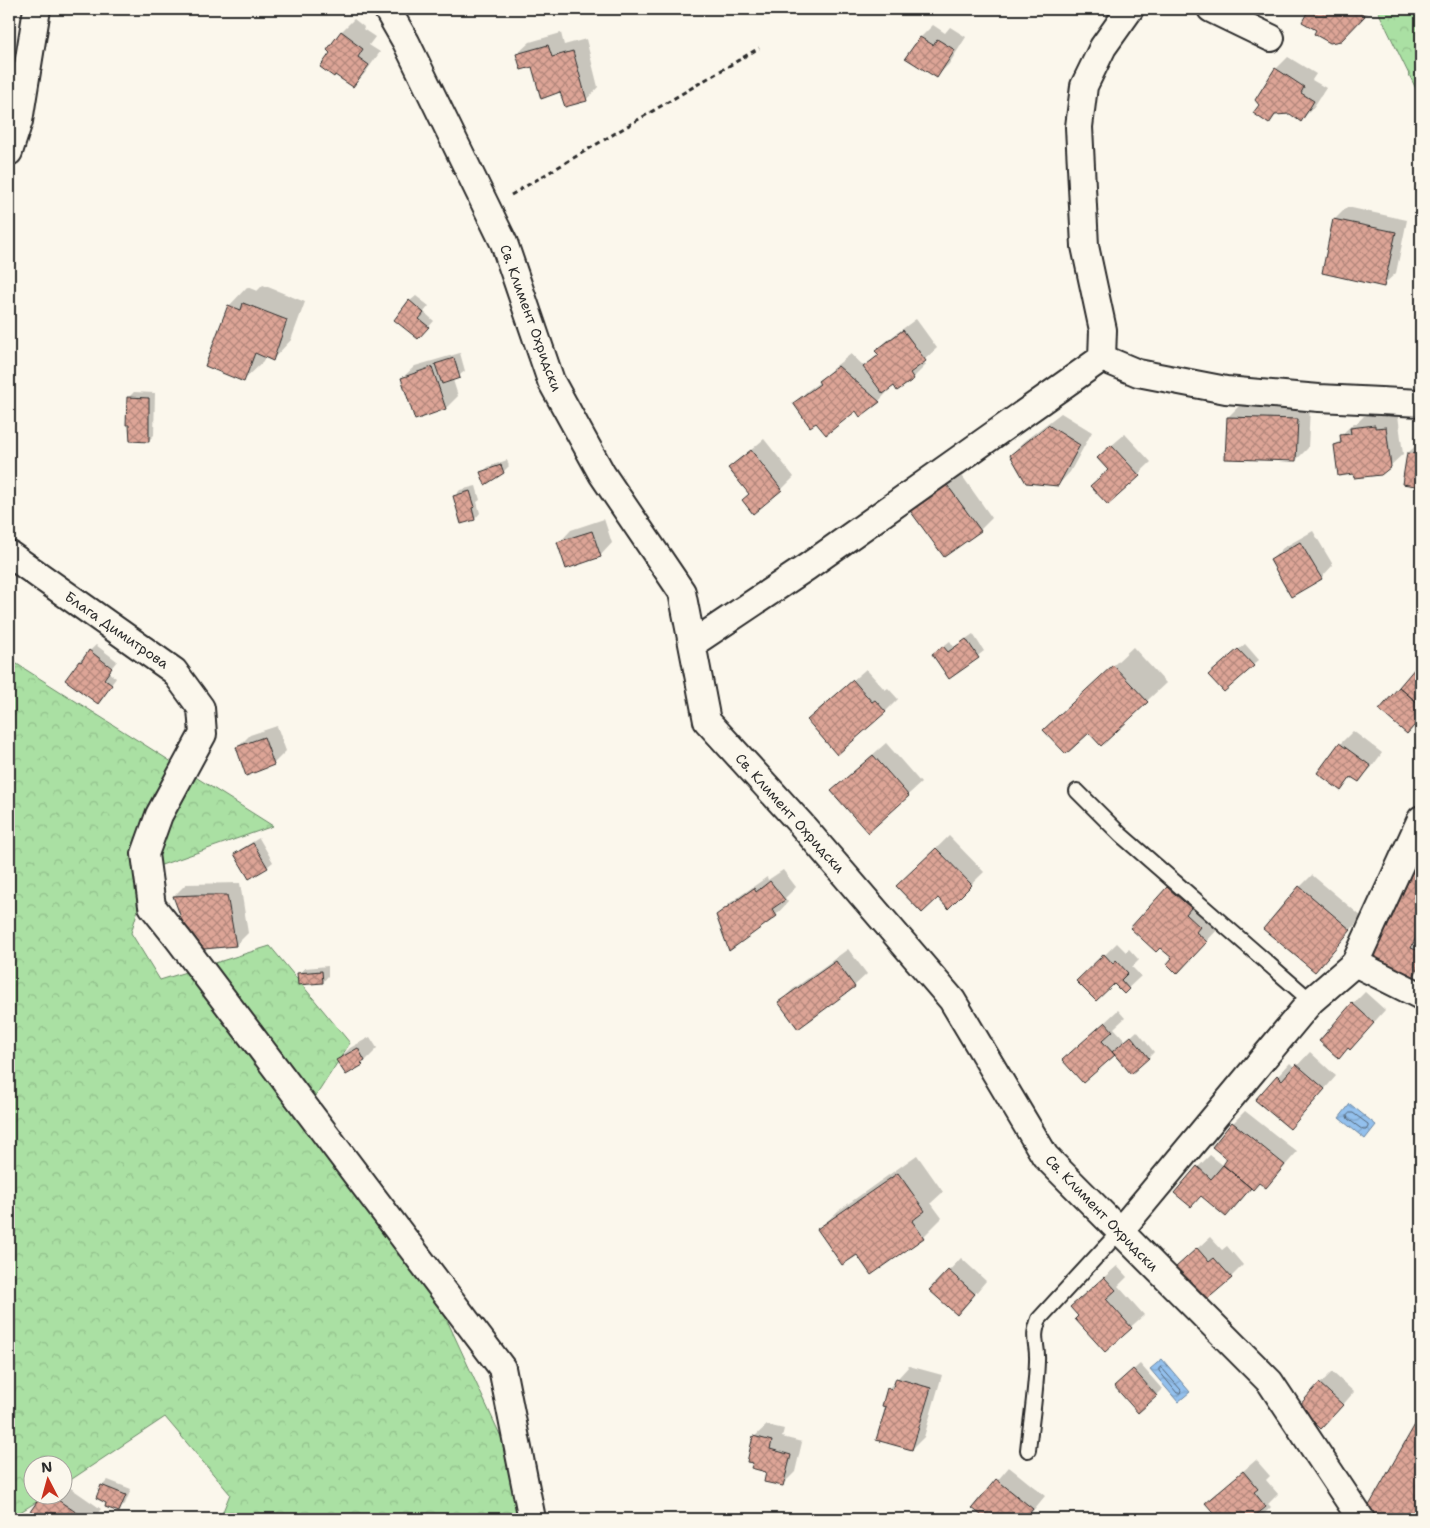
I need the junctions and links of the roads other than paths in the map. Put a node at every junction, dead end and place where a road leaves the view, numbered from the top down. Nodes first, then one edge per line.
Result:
1 (37, 9) edge
2 (386, 9) edge
3 (1130, 9) edge
4 (1211, 9) edge
5 (1271, 38) dead end
6 (9, 152) edge
7 (1102, 358) junction
8 (1421, 403) edge
9 (9, 554) edge
10 (692, 644) junction
11 (1077, 792) dead end
12 (1421, 819) edge
13 (1355, 963) junction
14 (1421, 996) edge
15 (1311, 1001) junction
16 (1120, 1232) junction
17 (1028, 1450) dead end
18 (532, 1519) edge
19 (1361, 1519) edge

1 - 6 street
2 - 10 street, Св. Климент Охридски
3 - 7 street
4 - 5 street
7 - 8 street
7 - 10 street
9 - 18 street, Блага Димитрова
10 - 16 street, Св. Климент Охридски
11 - 15 lane
12 - 13 street
13 - 14 street
13 - 15 street
15 - 16 street
16 - 17 lane
16 - 19 street, Св. Климент Охридски

